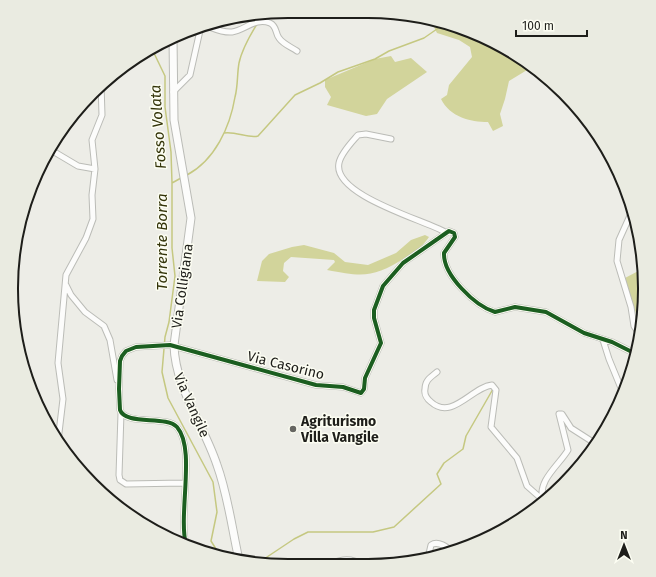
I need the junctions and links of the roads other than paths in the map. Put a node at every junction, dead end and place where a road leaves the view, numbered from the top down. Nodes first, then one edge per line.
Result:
1 (214, 28) edge
2 (199, 33) edge
3 (173, 44) edge
4 (297, 51) dead end
5 (101, 93) edge
6 (173, 93) junction
7 (392, 139) dead end
8 (55, 152) edge
9 (95, 169) junction
10 (629, 218) edge
11 (445, 232) junction
12 (66, 284) junction
13 (635, 328) edge
14 (603, 340) junction
15 (172, 345) junction
16 (631, 352) edge
17 (437, 372) dead end
18 (620, 385) edge
19 (119, 389) junction
20 (121, 413) junction
21 (59, 432) edge
22 (591, 441) edge
23 (184, 483) junction
24 (542, 495) edge
25 (540, 497) edge
26 (185, 538) edge
27 (445, 548) edge
28 (429, 552) edge
29 (238, 554) edge

1 - 4 street
2 - 6 street
3 - 6 street, Via Colligiana
5 - 9 street
6 - 15 street, Via Colligiana
7 - 11 street
8 - 9 street
9 - 12 street
10 - 13 street
11 - 14 street
11 - 15 street, Via Casorino
12 - 19 street
12 - 21 street
14 - 16 street
14 - 18 street
15 - 19 street
15 - 29 street, Via Vangile
17 - 25 street
19 - 20 street
20 - 23 street, Via Vangile
20 - 23 street
22 - 24 street
23 - 26 street, Via Vangile
27 - 28 street

